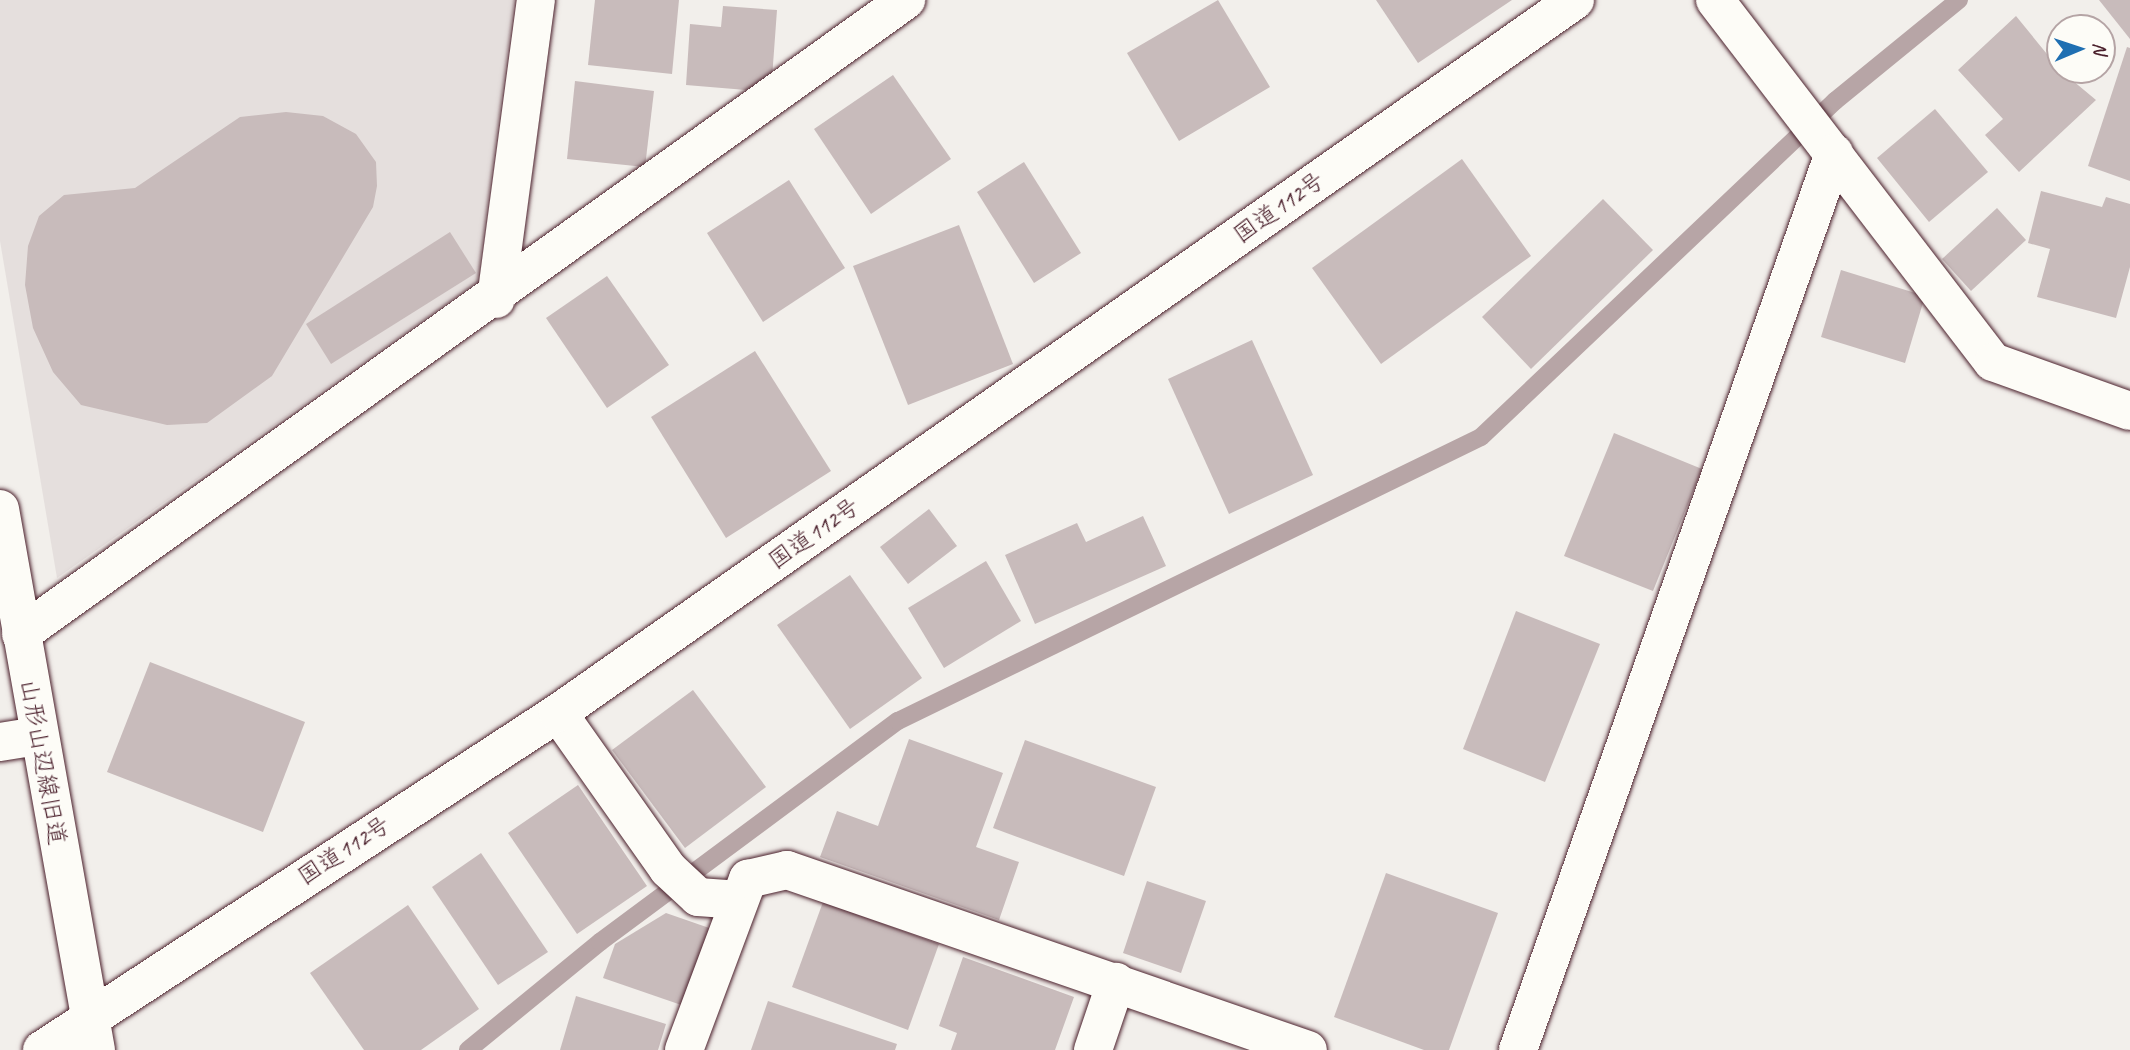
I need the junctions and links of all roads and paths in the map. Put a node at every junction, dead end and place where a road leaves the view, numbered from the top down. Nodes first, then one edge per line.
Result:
1 (536, 0) edge
2 (906, 0) edge
3 (1576, 0) edge
4 (1715, 0) edge
5 (1829, 147) junction
6 (496, 299) junction
7 (2130, 411) edge
8 (0, 513) edge
9 (21, 634) junction
10 (558, 713) junction
11 (38, 736) junction
12 (0, 742) edge
13 (737, 901) junction
14 (1116, 982) junction
15 (92, 1032) edge
16 (42, 1050) edge
17 (684, 1050) edge
18 (1093, 1050) edge
19 (1308, 1050) edge
20 (1518, 1050) edge

1 - 6 main road
2 - 6 main road
3 - 10 main road, 国道112号
4 - 5 main road
5 - 7 main road
5 - 20 main road
6 - 9 main road
8 - 9 main road, 山形山辺線旧道
9 - 11 main road, 山形山辺線旧道
10 - 13 main road
10 - 15 main road, 国道112号
11 - 12 main road
11 - 15 main road, 山形山辺線旧道
13 - 14 main road
13 - 17 main road
14 - 18 main road
14 - 19 main road
15 - 16 main road, 国道112号

